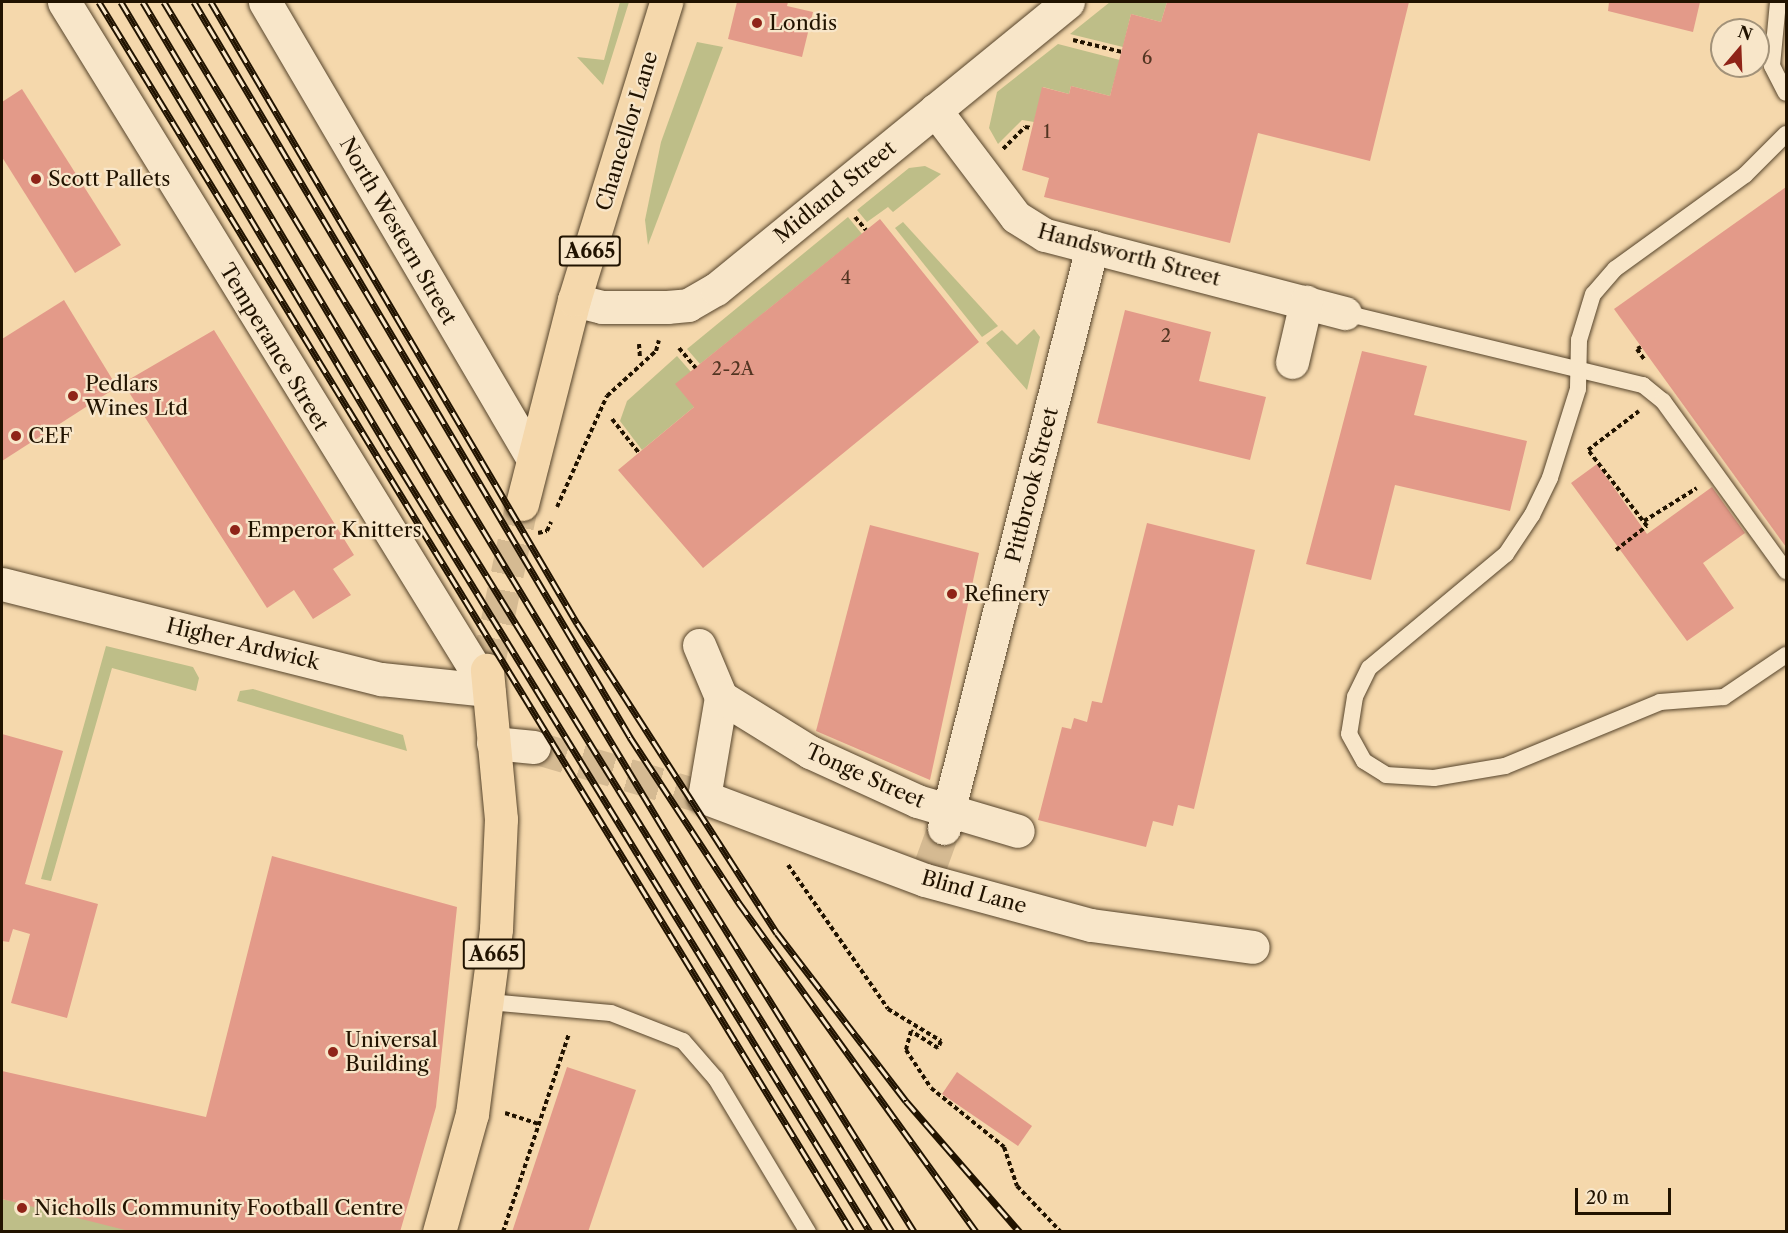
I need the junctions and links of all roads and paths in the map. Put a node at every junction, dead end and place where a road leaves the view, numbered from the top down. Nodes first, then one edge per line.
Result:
1 (64, 2) edge
2 (265, 2) edge
3 (666, 2) edge
4 (1068, 2) edge
5 (1778, 2) edge
6 (1065, 38) dead end
7 (1122, 52) dead end
8 (1786, 93) edge
9 (935, 110) junction
10 (1032, 129) dead end
11 (1786, 134) edge
12 (996, 155) dead end
13 (848, 209) dead end
14 (866, 230) dead end
15 (1092, 247) junction
16 (574, 300) junction
17 (1306, 302) junction
18 (667, 307) junction
19 (1345, 313) joint
20 (639, 344) dead end
21 (1641, 347) dead end
22 (679, 348) dead end
23 (640, 359) dead end
24 (1292, 362) dead end
25 (1647, 365) dead end
26 (1578, 367) junction
27 (696, 368) dead end
28 (1644, 407) dead end
29 (612, 419) dead end
30 (639, 453) dead end
31 (533, 459) junction
32 (1698, 488) dead end
33 (524, 519) joint
34 (1644, 521) junction
35 (1616, 550) dead end
36 (1786, 572) edge
37 (2, 584) edge
38 (699, 645) dead end
39 (1786, 655) edge
40 (488, 680) junction
41 (721, 697) junction
42 (493, 743) junction
43 (534, 747) tunnel mouth
44 (753, 815) junction
45 (947, 820) junction
46 (1018, 831) dead end
47 (1253, 947) dead end
48 (489, 1002) junction
49 (569, 1034) dead end
50 (501, 1112) dead end
51 (538, 1124) junction
52 (440, 1232) edge
53 (502, 1232) edge
54 (808, 1232) edge
55 (1061, 1232) edge

1 - 40 street, Temperance Street
2 - 31 street, North Western Street
3 - 16 highway, Chancellor Lane / A665
4 - 9 street, Midland Street
5 - 8 lane
6 - 7 path
9 - 15 street, Handsworth Street
9 - 18 street, Midland Street
10 - 12 path
11 - 26 lane
13 - 14 path
15 - 17 street, Handsworth Street
15 - 45 street, Pittbrook Street
16 - 18 street, Midland Street
16 - 31 highway, Chancellor Lane / A665
17 - 19 street, Handsworth Street
17 - 24 street
18 - 33 path
19 - 26 lane
20 - 23 path
21 - 25 path
22 - 27 path
26 - 36 lane
26 - 39 lane
28 - 34 path
29 - 30 path
31 - 33 highway, Chancellor Lane / A665
32 - 34 path
34 - 35 path
37 - 40 street, Higher Ardwick
38 - 41 street
40 - 42 highway, A665
41 - 44 street, Blind Lane
41 - 45 street, Tonge Street
42 - 43 street
42 - 48 highway, A665
44 - 47 street, Blind Lane
44 - 55 path
45 - 46 street, Tonge Street
48 - 52 highway, A665
48 - 54 lane
49 - 51 path
50 - 51 path
51 - 53 path

